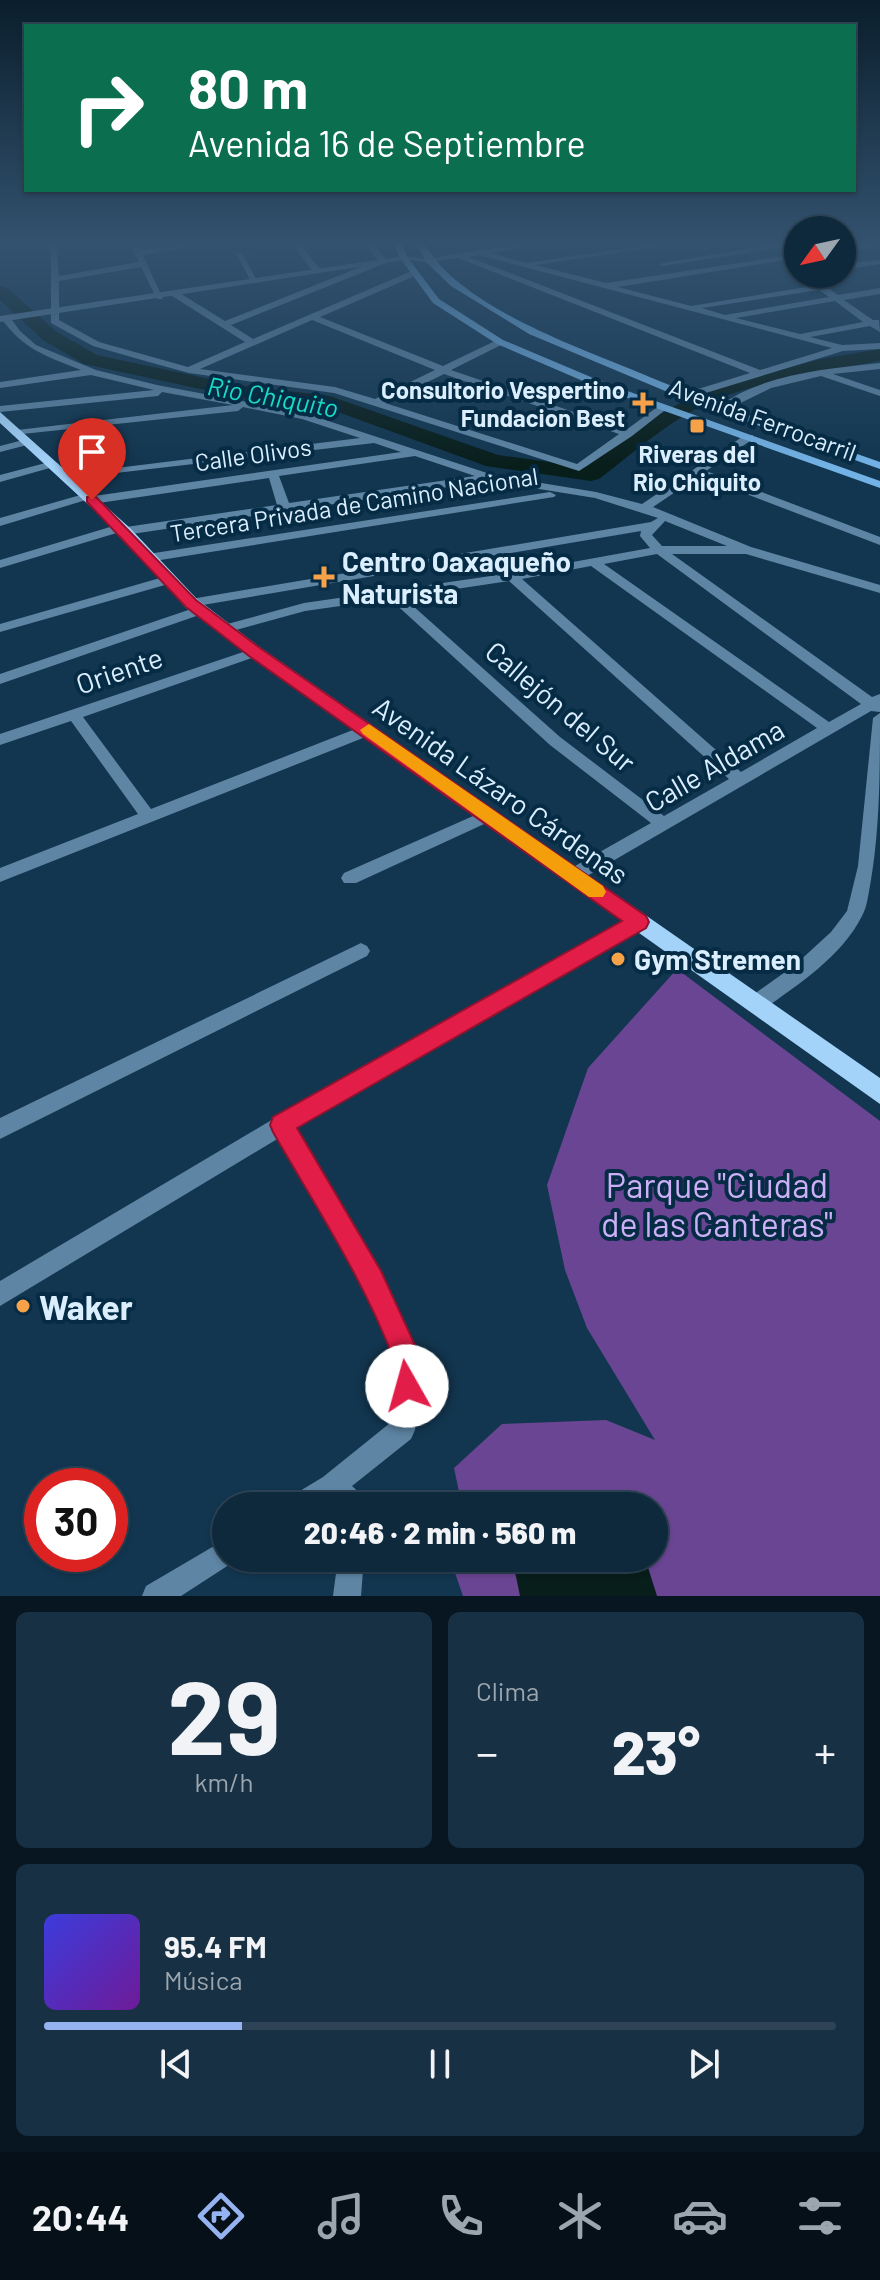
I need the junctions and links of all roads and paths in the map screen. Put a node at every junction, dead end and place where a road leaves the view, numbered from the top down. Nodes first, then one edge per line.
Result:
1 (55, 317) edge
2 (212, 317) edge
3 (243, 317) edge
4 (307, 317) edge
5 (314, 317) edge
6 (462, 317) edge
7 (508, 317) edge
8 (617, 317) edge
9 (722, 317) edge
10 (8, 318) edge
11 (877, 324) edge
12 (224, 325) junction
13 (799, 337) junction
14 (251, 342) junction
15 (500, 342) junction
16 (880, 346) edge
17 (842, 348) junction
18 (880, 366) edge
19 (189, 370) junction
20 (443, 370) junction
21 (93, 372) junction
22 (759, 373) junction
23 (819, 373) junction
24 (0, 385) edge
25 (174, 391) junction
26 (880, 393) edge
27 (689, 397) junction
28 (378, 402) junction
29 (256, 406) junction
30 (716, 407) junction
31 (667, 408) junction
32 (0, 409) edge
33 (0, 416) edge
34 (628, 434) junction
35 (22, 437) junction
36 (749, 437) junction
37 (379, 439) junction
38 (0, 449) edge
39 (421, 452) junction
40 (842, 452) junction
41 (828, 466) junction
42 (880, 466) edge
43 (61, 470) junction
44 (699, 472) junction
45 (273, 474) junction
46 (491, 478) junction
47 (0, 479) edge
48 (880, 485) edge
49 (566, 492) junction
50 (90, 498) junction
51 (284, 507) junction
52 (644, 508) junction
53 (665, 517) junction
54 (0, 522) edge
55 (653, 525) junction
56 (123, 530) junction
57 (615, 530) junction
58 (880, 541) edge
59 (659, 550) junction
60 (747, 550) junction
61 (631, 553) junction
62 (148, 558) junction
63 (594, 563) junction
64 (0, 564) edge
65 (512, 577) junction
66 (167, 580) junction
67 (880, 589) edge
68 (391, 593) junction
69 (196, 607) junction
70 (0, 628) edge
71 (225, 629) junction
72 (255, 652) junction
73 (0, 679) edge
74 (878, 708) edge
75 (73, 713) junction
76 (829, 729) junction
77 (368, 730) junction
78 (0, 740) edge
79 (877, 767) edge
80 (739, 779) junction
81 (489, 815) junction
82 (149, 818) junction
83 (663, 824) junction
84 (874, 825) edge
85 (873, 867) edge
86 (0, 875) edge
87 (574, 875) junction
88 (350, 878) dead end
89 (639, 922) junction
90 (361, 951) dead end
91 (757, 1003) junction
92 (880, 1092) edge
93 (282, 1125) junction
94 (0, 1129) edge
95 (0, 1294) edge
96 (332, 1486) junction
97 (322, 1492) edge
98 (339, 1492) edge
99 (212, 1561) edge
100 (350, 1572) edge
101 (156, 1596) edge
102 (347, 1596) edge

1 - 19 street
2 - 12 street
3 - 12 street
4 - 14 street
5 - 20 street
6 - 15 main road, Avenida Ferrocarril
7 - 27 main road, Avenida Ferrocarril
8 - 22 street
9 - 13 street
10 - 21 street
11 - 13 street
12 - 14 street
13 - 17 street
14 - 19 street
15 - 20 street
15 - 31 main road, Avenida Ferrocarril
16 - 17 street
17 - 22 street
18 - 23 street
19 - 28 street
20 - 28 street
20 - 34 street
21 - 24 street
21 - 25 street
22 - 27 street
23 - 26 street
23 - 30 street
25 - 29 street
25 - 32 street
27 - 30 main road, Avenida Ferrocarril
28 - 34 street
29 - 35 street
29 - 37 street
30 - 40 main road, Avenida Ferrocarril
31 - 34 street
31 - 36 main road, Avenida Ferrocarril
33 - 35 main road, Avenida Lázaro Cárdenas
35 - 38 street
35 - 43 main road, Avenida Lázaro Cárdenas
36 - 41 main road, Avenida Ferrocarril
36 - 44 street
37 - 39 street
37 - 43 street
39 - 45 street, Calle Olivos
39 - 46 street
40 - 41 main road
40 - 42 main road, Avenida Ferrocarril
41 - 48 main road, Avenida Ferrocarril
43 - 47 street
43 - 50 main road, Avenida Lázaro Cárdenas
44 - 52 street
44 - 58 street
45 - 50 street, Calle Olivos
45 - 51 street
46 - 49 street
46 - 51 street
49 - 52 street
49 - 62 street, Tercera Privada de Camino Nacional
50 - 54 street, Calle Olivos
50 - 56 main road, Avenida Lázaro Cárdenas
51 - 56 street
52 - 53 street
53 - 55 street
53 - 60 street
55 - 57 street
55 - 59 street
56 - 62 main road, Avenida Lázaro Cárdenas
56 - 64 street
57 - 61 street
57 - 69 street
59 - 60 street
59 - 61 street
59 - 74 street
60 - 67 street
61 - 63 street
62 - 66 main road, Avenida Lázaro Cárdenas
63 - 65 street
63 - 76 street
65 - 68 street
65 - 80 street
66 - 69 main road, Avenida Lázaro Cárdenas
66 - 70 street
68 - 71 street
68 - 83 street, Callejón del Sur
69 - 71 main road, Avenida Lázaro Cárdenas
69 - 73 street
71 - 72 main road, Avenida Lázaro Cárdenas
72 - 75 street, Oriente
72 - 77 main road, Avenida Lázaro Cárdenas
74 - 76 street, Calle Aldama
74 - 79 street
75 - 78 street, Oriente
75 - 82 street
76 - 80 street, Calle Aldama
77 - 81 main road, Avenida Lázaro Cárdenas
77 - 82 street
79 - 84 street
80 - 83 street, Calle Aldama
81 - 87 main road, Avenida Lázaro Cárdenas
81 - 88 street
82 - 86 street
83 - 87 street, Calle Aldama
84 - 85 street
85 - 91 street
87 - 89 main road, Avenida Lázaro Cárdenas
89 - 91 main road, Avenida Lázaro Cárdenas
89 - 93 street
90 - 94 street
91 - 92 main road, Avenida Lázaro Cárdenas
93 - 95 street
93 - 96 street
96 - 97 street
96 - 98 street
99 - 101 street
100 - 102 street

